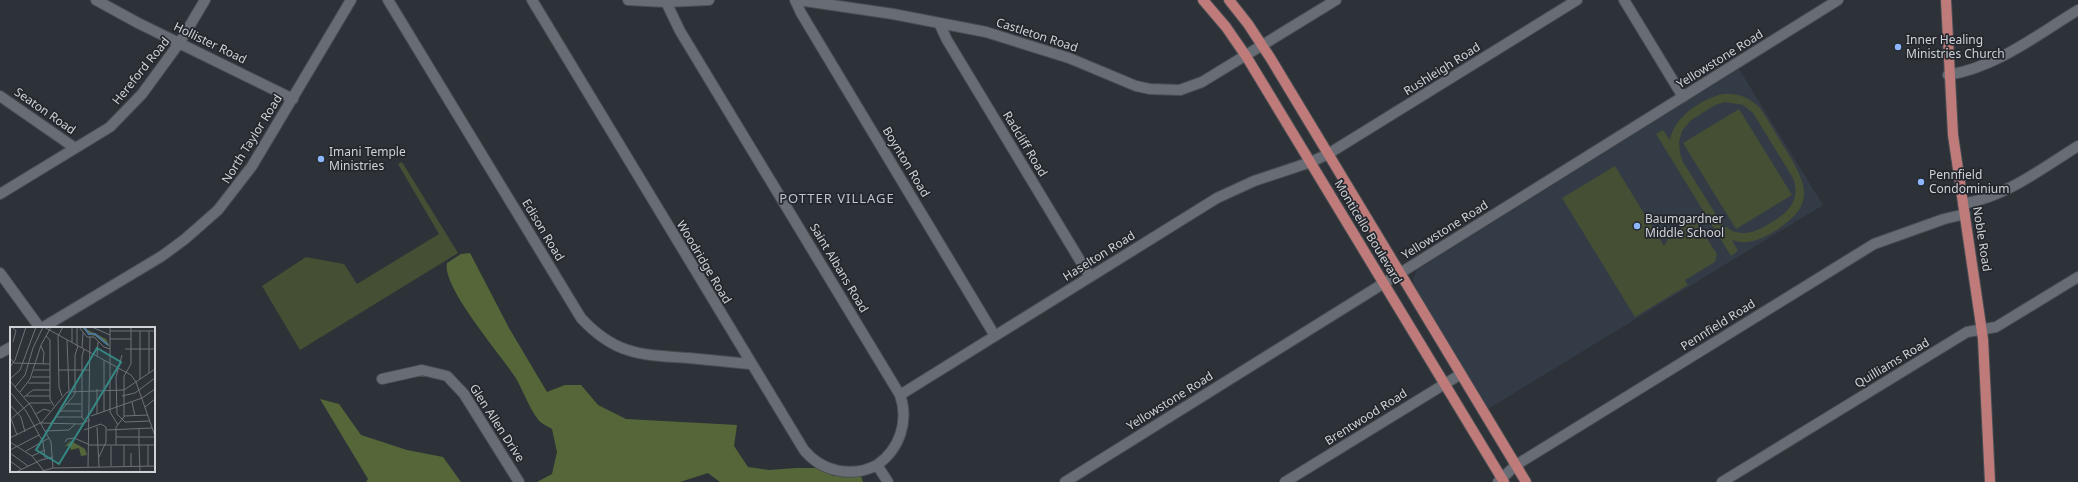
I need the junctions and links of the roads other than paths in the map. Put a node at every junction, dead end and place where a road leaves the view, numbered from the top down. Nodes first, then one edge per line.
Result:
1 (96, 0) edge
2 (205, 0) edge
3 (351, 0) edge
4 (388, 0) edge
5 (532, 0) edge
6 (628, 0) edge
7 (709, 0) edge
8 (797, 0) edge
9 (1203, 0) edge
10 (1229, 0) edge
11 (1336, 0) edge
12 (1577, 0) edge
13 (1624, 0) edge
14 (1838, 0) edge
15 (1946, 0) edge
16 (666, 2) junction
17 (2078, 10) edge
18 (939, 23) junction
19 (180, 42) junction
20 (1255, 51) junction
21 (1948, 75) junction
22 (0, 96) edge
23 (1683, 97) junction
24 (292, 99) junction
25 (2078, 146) edge
26 (75, 148) junction
27 (1320, 158) junction
28 (0, 194) edge
29 (1964, 209) junction
30 (1401, 273) junction
31 (0, 274) edge
32 (2078, 276) edge
33 (1090, 277) junction
34 (1385, 283) junction
35 (40, 327) edge
36 (43, 327) edge
37 (1982, 330) junction
38 (995, 336) junction
39 (10, 347) edge
40 (0, 353) edge
41 (750, 364) junction
42 (1461, 374) junction
43 (382, 379) dead end
44 (1445, 384) junction
45 (900, 395) junction
46 (878, 465) junction
47 (1516, 465) junction
48 (1502, 481) edge
49 (519, 482) edge
50 (888, 482) edge
51 (1066, 482) edge
52 (1286, 482) edge
53 (1526, 482) edge
54 (1722, 482) edge
55 (1990, 482) edge

1 - 19 street, Hollister Road
2 - 19 street, Hereford Road
3 - 24 street, North Taylor Road
4 - 41 street, Edison Road
5 - 41 street, Woodridge Road
6 - 16 street
7 - 16 street
8 - 18 street, Castleton Road
8 - 38 street, Boynton Road
9 - 20 main road, Monticello Boulevard
10 - 20 main road, Monticello Boulevard
11 - 20 street, Castleton Road
12 - 27 street, Rushleigh Road
13 - 23 street
14 - 23 street, Yellowstone Road
15 - 21 main road, Noble Road
16 - 45 street, Saint Albans Road
17 - 21 street
18 - 20 street, Castleton Road
18 - 33 street, Radcliff Road
19 - 24 street, Hollister Road
19 - 26 street, Hereford Road
20 - 27 main road, Monticello Boulevard
20 - 27 main road, Monticello Boulevard
21 - 29 main road, Noble Road
22 - 26 street, Seaton Road
23 - 30 street, Yellowstone Road
24 - 36 street, North Taylor Road
25 - 29 street, Pennfield Road
26 - 28 street, Hereford Road
27 - 30 main road, Monticello Boulevard
27 - 33 street, Haselton Road
27 - 34 main road, Monticello Boulevard
29 - 37 main road, Noble Road
29 - 47 street, Pennfield Road
30 - 34 street, Yellowstone Road
30 - 42 main road, Monticello Boulevard
31 - 35 street
32 - 37 street, Quilliams Road
33 - 38 street, Haselton Road
34 - 44 main road, Monticello Boulevard
34 - 51 street, Yellowstone Road
37 - 54 street, Quilliams Road
37 - 55 main road, Noble Road
38 - 45 street, Haselton Road
39 - 40 street
41 - 46 street, Woodridge Road
42 - 44 street, Brentwood Road
42 - 47 main road, Monticello Boulevard
43 - 49 street, Glen Allen Drive
44 - 48 main road, Monticello Boulevard
44 - 52 street, Brentwood Road
45 - 46 street, Saint Albans Road
46 - 50 street
47 - 48 street, Pennfield Road
47 - 53 main road, Monticello Boulevard

